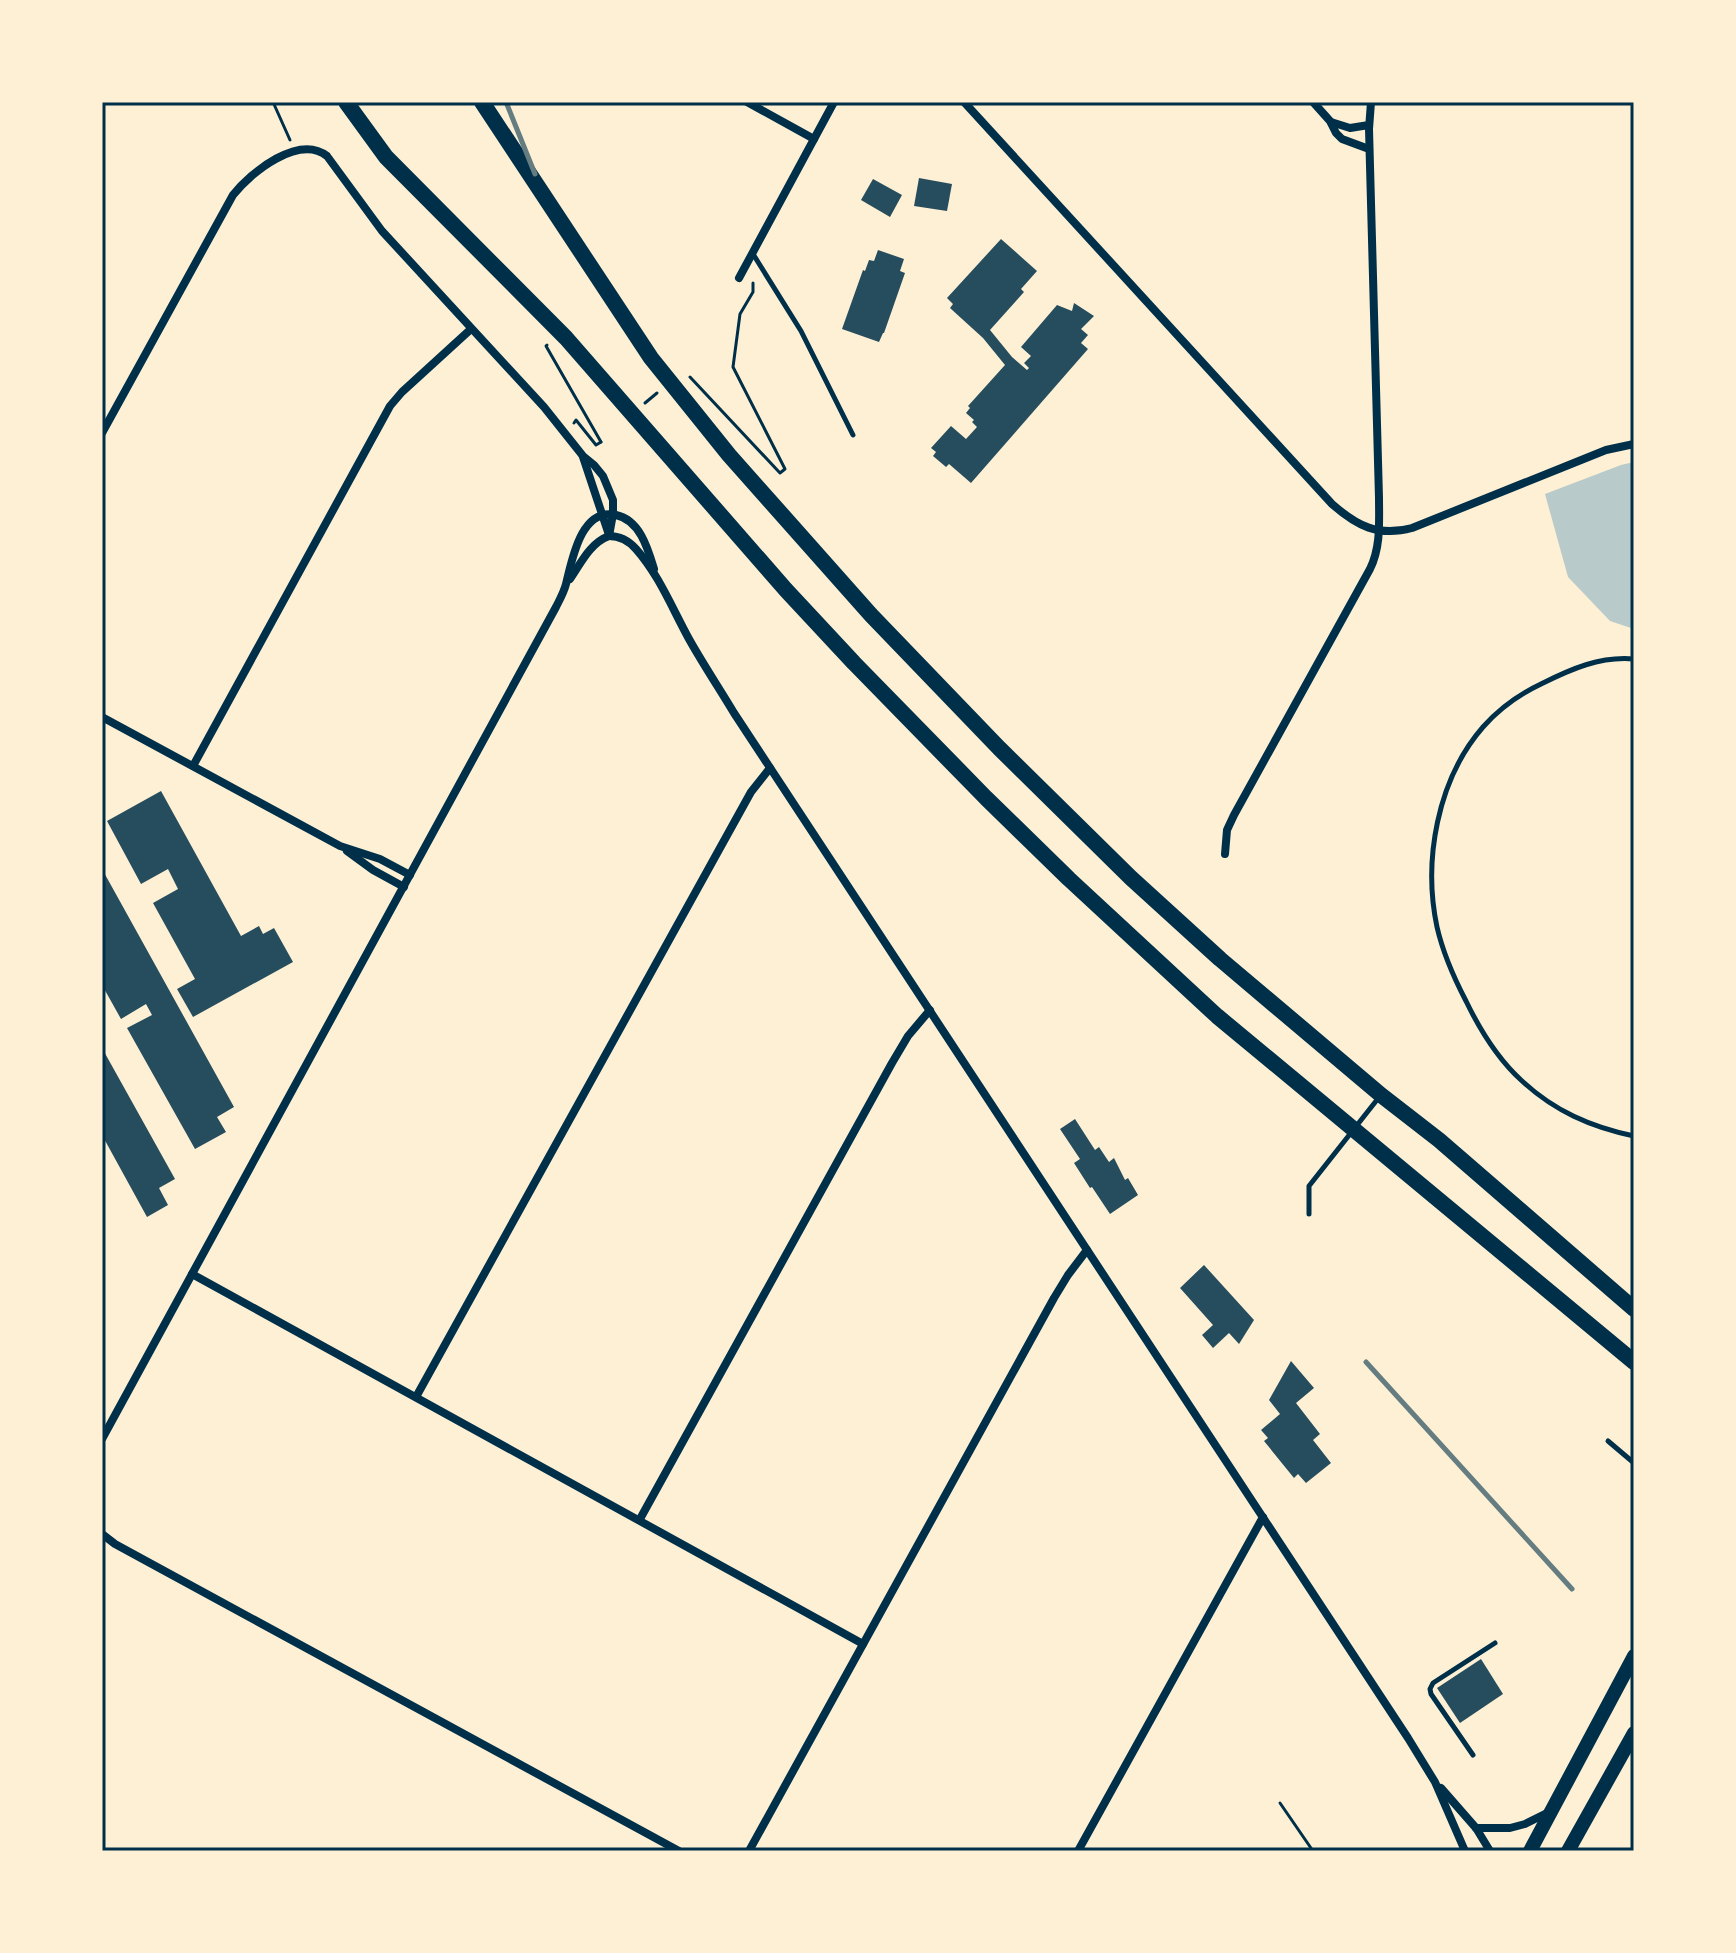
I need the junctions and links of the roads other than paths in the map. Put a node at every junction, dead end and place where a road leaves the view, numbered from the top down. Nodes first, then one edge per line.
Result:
1 (346, 102) edge
2 (482, 102) edge
3 (747, 102) edge
4 (834, 102) edge
5 (964, 102) edge
6 (1313, 102) edge
7 (1371, 102) edge
8 (1330, 121) junction
9 (1369, 125) junction
10 (814, 139) junction
11 (1369, 149) junction
12 (752, 253) junction
13 (739, 278) dead end
14 (471, 329) junction
15 (102, 433) edge
16 (853, 435) dead end
17 (1634, 444) edge
18 (583, 456) junction
19 (613, 514) junction
20 (602, 516) junction
21 (1379, 531) junction
22 (609, 536) junction
23 (656, 577) junction
24 (565, 588) junction
25 (1634, 659) edge
26 (102, 717) edge
27 (193, 766) junction
28 (770, 768) junction
29 (340, 846) junction
30 (1225, 854) dead end
31 (410, 875) junction
32 (404, 887) junction
33 (930, 1010) junction
34 (1381, 1095) junction
35 (1353, 1129) junction
36 (1634, 1136) edge
37 (1309, 1214) dead end
38 (1087, 1250) junction
39 (192, 1274) junction
40 (1634, 1309) edge
41 (1634, 1362) edge
42 (416, 1397) junction
43 (102, 1439) edge
44 (1608, 1441) dead end
45 (1634, 1463) edge
46 (1263, 1517) junction
47 (640, 1519) junction
48 (102, 1537) edge
49 (1495, 1643) dead end
50 (863, 1644) junction
51 (1634, 1656) edge
52 (1634, 1733) edge
53 (1473, 1755) dead end
54 (1435, 1782) junction
55 (1552, 1810) junction
56 (1476, 1828) junction
57 (679, 1851) edge
58 (749, 1851) edge
59 (1078, 1851) edge
60 (1465, 1851) edge
61 (1490, 1851) edge
62 (1530, 1851) edge
63 (1568, 1851) edge

1 - 35 highway
2 - 34 highway
3 - 10 street
4 - 10 street
5 - 21 street
6 - 8 street
7 - 9 street
8 - 9 street
8 - 11 street
9 - 11 street
10 - 12 street
11 - 21 street
12 - 13 street
12 - 16 lane
14 - 15 street
14 - 18 street
14 - 27 street
17 - 21 street
18 - 19 street
18 - 20 street
19 - 20 street
19 - 22 street
19 - 23 street
20 - 22 street
20 - 24 street
21 - 30 street
22 - 23 street
22 - 24 street
23 - 28 street
24 - 31 street
25 - 36 lane
26 - 27 street
27 - 29 street
28 - 33 street
28 - 42 street
29 - 31 street
29 - 32 street
31 - 32 street
32 - 39 street
33 - 38 street
33 - 47 street
34 - 35 lane
34 - 40 highway
35 - 37 lane
35 - 41 highway
38 - 46 street
38 - 50 street
39 - 42 street
39 - 43 street
42 - 47 street
44 - 45 lane
46 - 54 street
46 - 59 street
47 - 50 street
48 - 57 street
49 - 53 lane
50 - 58 street
51 - 55 main road
52 - 63 main road
54 - 56 street
54 - 60 street
55 - 56 street
55 - 62 main road
56 - 61 street

